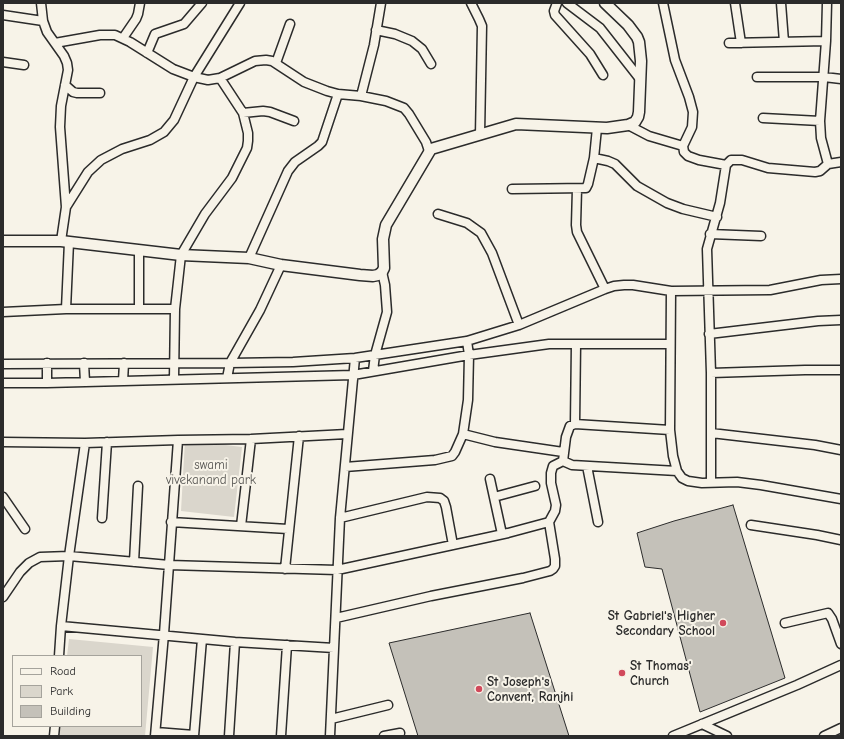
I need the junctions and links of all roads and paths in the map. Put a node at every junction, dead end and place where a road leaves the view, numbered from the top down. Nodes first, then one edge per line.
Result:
1 (40, 3) edge
2 (140, 3) edge
3 (202, 3) edge
4 (240, 3) edge
5 (381, 3) edge
6 (470, 3) edge
7 (558, 3) edge
8 (567, 3) edge
9 (605, 3) edge
10 (663, 3) edge
11 (735, 3) edge
12 (780, 3) edge
13 (826, 3) edge
14 (3, 15) edge
15 (43, 21) junction
16 (290, 24) dead end
17 (376, 30) junction
18 (123, 38) junction
19 (826, 41) junction
20 (784, 42) junction
21 (55, 43) junction
22 (730, 43) dead end
23 (741, 43) junction
24 (147, 53) junction
25 (3, 62) edge
26 (276, 63) junction
27 (431, 64) dead end
28 (24, 65) dead end
29 (603, 75) dead end
30 (194, 77) junction
31 (757, 77) dead end
32 (824, 77) junction
33 (220, 78) junction
34 (640, 78) junction
35 (841, 79) edge
36 (65, 85) junction
37 (100, 93) dead end
38 (338, 94) junction
39 (361, 96) junction
40 (243, 113) junction
41 (764, 118) dead end
42 (820, 120) junction
43 (294, 121) dead end
44 (628, 125) junction
45 (601, 128) junction
46 (480, 135) junction
47 (683, 146) junction
48 (429, 151) junction
49 (594, 158) junction
50 (841, 162) edge
51 (828, 164) junction
52 (726, 165) junction
53 (512, 189) dead end
54 (577, 189) junction
55 (66, 207) junction
56 (438, 214) dead end
57 (717, 217) junction
58 (710, 234) junction
59 (761, 236) dead end
60 (3, 240) edge
61 (65, 242) junction
62 (138, 250) junction
63 (180, 255) junction
64 (249, 258) junction
65 (281, 265) junction
66 (382, 272) junction
67 (841, 279) edge
68 (605, 289) junction
69 (671, 292) junction
70 (708, 292) junction
71 (66, 309) junction
72 (175, 309) junction
73 (139, 310) junction
74 (3, 312) edge
75 (841, 320) edge
76 (519, 325) junction
77 (709, 334) junction
78 (467, 341) junction
79 (576, 344) junction
80 (670, 344) junction
81 (375, 355) junction
82 (469, 355) junction
83 (355, 358) junction
84 (84, 363) junction
85 (124, 363) junction
86 (174, 363) junction
87 (230, 363) junction
88 (3, 364) edge
89 (46, 364) junction
90 (841, 370) edge
91 (373, 371) junction
92 (711, 373) junction
93 (353, 375) junction
94 (227, 378) junction
95 (174, 379) junction
96 (124, 381) junction
97 (3, 382) edge
98 (85, 382) junction
99 (47, 383) junction
100 (576, 424) junction
101 (670, 430) junction
102 (347, 434) junction
103 (463, 434) junction
104 (711, 434) junction
105 (299, 436) junction
106 (251, 439) junction
107 (178, 440) junction
108 (3, 442) edge
109 (107, 442) junction
110 (85, 443) junction
111 (841, 450) edge
112 (563, 452) junction
113 (563, 461) junction
114 (586, 466) junction
115 (345, 467) junction
116 (677, 471) junction
117 (490, 479) dead end
118 (711, 482) junction
119 (138, 486) dead end
120 (535, 486) dead end
121 (3, 497) edge
122 (494, 497) junction
123 (841, 499) edge
124 (102, 518) dead end
125 (340, 518) junction
126 (171, 522) junction
127 (549, 522) junction
128 (598, 522) dead end
129 (751, 524) dead end
130 (241, 526) junction
131 (25, 529) dead end
132 (288, 529) junction
133 (502, 534) junction
134 (841, 540) edge
135 (453, 545) junction
136 (69, 556) junction
137 (134, 562) junction
138 (169, 565) junction
139 (285, 569) junction
140 (337, 570) junction
141 (3, 597) edge
142 (336, 618) junction
143 (785, 623) dead end
144 (61, 626) junction
145 (164, 634) junction
146 (202, 639) junction
147 (235, 642) junction
148 (841, 644) edge
149 (287, 645) junction
150 (334, 648) junction
151 (59, 655) edge
152 (841, 665) edge
153 (388, 705) dead end
154 (331, 719) junction
155 (702, 724) junction
156 (841, 728) edge
157 (400, 733) dead end
158 (156, 734) edge
159 (194, 735) edge
160 (229, 736) edge
161 (281, 736) edge
162 (330, 736) edge
163 (384, 736) edge
164 (673, 736) edge
165 (727, 736) edge
166 (824, 736) edge

1 - 15 street
2 - 18 street
3 - 24 street
4 - 30 street
5 - 17 street
6 - 46 street
7 - 29 street
8 - 34 street
9 - 34 street
10 - 47 street
11 - 23 street
12 - 20 street
13 - 19 street
14 - 15 street
15 - 21 street
16 - 26 street
17 - 27 street
17 - 39 street
18 - 21 street
18 - 24 street
19 - 20 street
19 - 32 street
20 - 23 street
21 - 36 street
22 - 23 street
24 - 30 street
25 - 28 street
26 - 33 street
26 - 38 street
30 - 33 street
30 - 55 street
31 - 32 street
32 - 35 street
32 - 42 street
33 - 40 street
34 - 44 street
36 - 37 street
36 - 55 street
38 - 39 street
38 - 64 street
39 - 48 street
40 - 43 street
40 - 63 street
41 - 42 street
42 - 51 street
44 - 45 street
44 - 47 street
45 - 46 street
45 - 49 street
46 - 48 street
47 - 52 street
48 - 66 street
49 - 54 street
49 - 57 street
50 - 51 street
51 - 52 street
52 - 57 street
53 - 54 street
54 - 68 street
55 - 61 street
56 - 76 street
57 - 58 street
58 - 59 street
58 - 70 street
60 - 61 street
61 - 62 street
61 - 71 street
62 - 63 street
62 - 73 street
63 - 64 street
63 - 72 street
64 - 65 street
65 - 66 street
65 - 87 street
66 - 81 street
67 - 70 street
68 - 69 street
68 - 76 street
69 - 70 street
69 - 80 street
70 - 77 street
71 - 73 street
71 - 74 street
72 - 73 street
72 - 86 street
75 - 77 street
76 - 78 street
77 - 92 street
78 - 81 street
78 - 82 street
79 - 80 street
79 - 82 street
79 - 100 street
80 - 101 street
81 - 83 street
81 - 91 street
82 - 91 street
82 - 103 street
83 - 87 street
83 - 93 street
84 - 85 street
84 - 89 street
84 - 98 street
85 - 86 street
85 - 96 street
86 - 87 street
86 - 95 street
87 - 94 street
88 - 89 street
89 - 99 street
90 - 92 street
91 - 93 street
92 - 104 street
93 - 94 street
93 - 102 street
94 - 95 street
95 - 96 street
96 - 98 street
97 - 99 street
98 - 99 street
100 - 101 street
100 - 112 street
101 - 116 street
102 - 105 street
102 - 115 street
103 - 112 street
103 - 115 street
104 - 111 street
104 - 118 street
105 - 106 street
105 - 132 street
106 - 107 street
106 - 130 street
107 - 109 street
107 - 126 street
108 - 110 street
109 - 110 street
109 - 124 street
110 - 136 street
112 - 113 street
113 - 114 street
113 - 127 street
114 - 116 street
114 - 128 street
115 - 125 street
116 - 118 street
117 - 122 street
118 - 123 street
119 - 137 street
120 - 122 street
121 - 131 street
122 - 133 street
125 - 135 street
125 - 140 street
126 - 130 street
126 - 138 street
127 - 133 street
127 - 142 street
129 - 134 street
130 - 132 street
132 - 139 street
133 - 135 street
135 - 140 street
136 - 137 street
136 - 141 street
136 - 144 street
137 - 138 street
138 - 139 street
138 - 145 street
139 - 140 street
140 - 142 street
142 - 150 street
143 - 148 street
144 - 145 street
144 - 151 street
145 - 146 street
145 - 158 street
146 - 147 street
146 - 159 street
147 - 149 street
147 - 160 street
149 - 150 street
149 - 161 street
150 - 154 street
152 - 155 street
153 - 154 street
154 - 162 street
155 - 164 street
155 - 165 street
156 - 166 street
157 - 163 street
158 - 159 street

